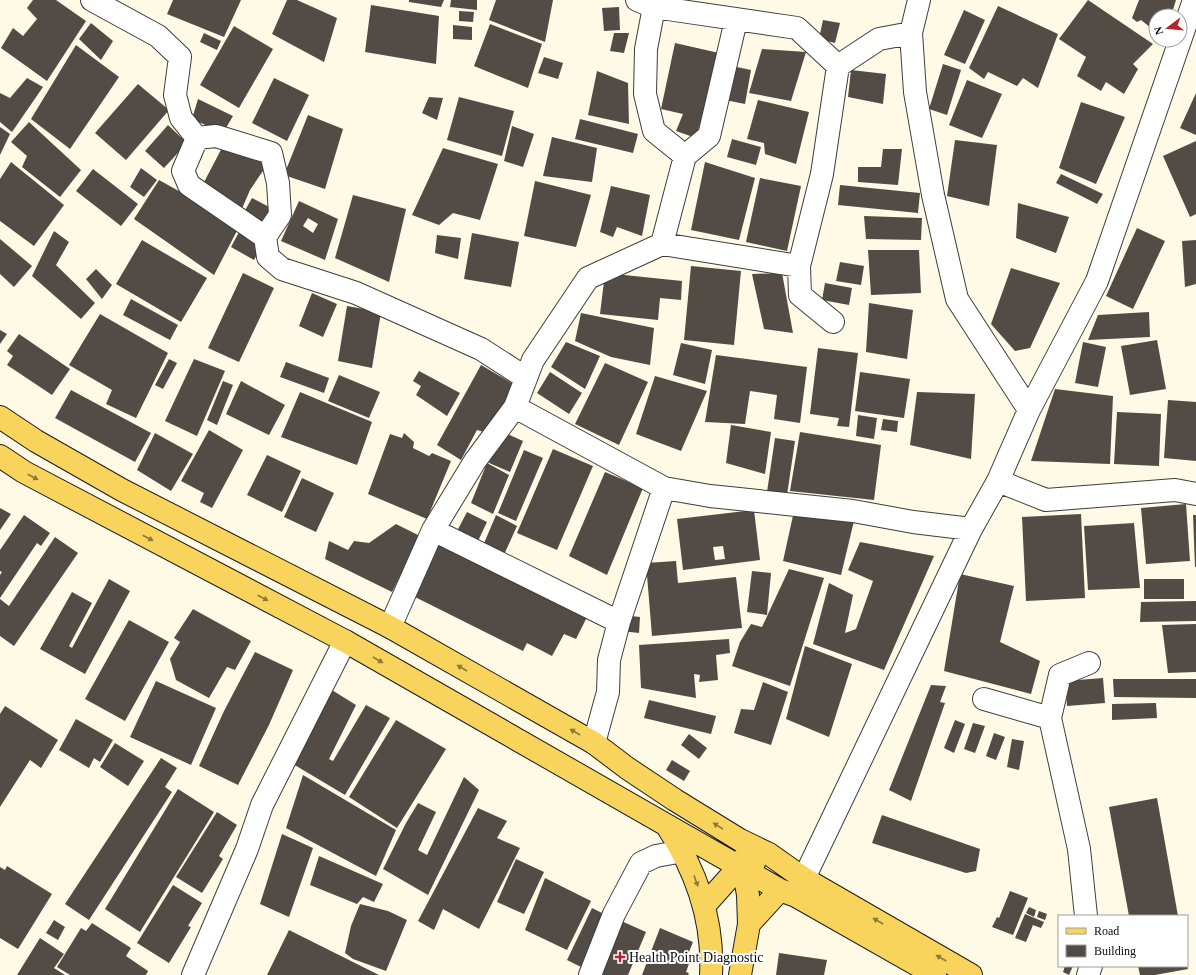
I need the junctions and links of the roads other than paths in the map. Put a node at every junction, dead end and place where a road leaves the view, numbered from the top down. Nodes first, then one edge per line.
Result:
1 (92, 0) edge
2 (919, 0) edge
3 (1194, 0) edge
4 (646, 3) edge
5 (736, 20) junction
6 (911, 33) junction
7 (838, 66) junction
8 (197, 138) junction
9 (685, 156) junction
10 (265, 237) junction
11 (662, 244) junction
12 (799, 266) junction
13 (833, 322) dead end
14 (526, 378) junction
15 (514, 407) junction
16 (1030, 410) junction
17 (0, 417) edge
18 (0, 456) edge
19 (998, 481) junction
20 (664, 488) junction
21 (1196, 494) edge
22 (971, 529) junction
23 (433, 530) junction
24 (619, 622) junction
25 (390, 627) junction
26 (345, 641) junction
27 (1089, 663) dead end
28 (984, 699) dead end
29 (1050, 718) junction
30 (594, 743) junction
31 (664, 822) junction
32 (740, 840) junction
33 (684, 851) junction
34 (768, 854) junction
35 (743, 869) junction
36 (793, 888) junction
37 (704, 906) junction
38 (1086, 915) edge
39 (750, 924) junction
40 (193, 975) edge
41 (590, 975) edge
42 (711, 975) edge
43 (740, 975) edge
44 (934, 975) edge
45 (971, 975) edge

1 - 8 street
2 - 6 street
3 - 16 street
4 - 5 street
4 - 9 street
5 - 7 street
5 - 9 street
6 - 7 street
6 - 16 street
7 - 12 street
8 - 10 street
8 - 10 street
9 - 11 street
10 - 14 street
11 - 12 street
11 - 14 street
12 - 13 street
14 - 15 street
15 - 20 street
15 - 23 street
16 - 19 street
17 - 25 main road
18 -> 26 main road
19 - 21 street
19 - 22 street
20 - 22 street
20 - 24 street
22 - 36 street
23 - 24 street
23 - 25 street
24 - 30 street
30 -> 25 main road
26 -> 31 main road
26 - 40 street
27 - 29 street
28 - 29 street
29 - 38 street
32 -> 30 main road
31 - 33 main road
31 - 35 main road
32 - 34 main road
32 - 35 main road
33 -> 37 main road
33 - 41 street
34 - 35 main road
34 - 36 main road
35 - 36 main road
35 - 37 main road
35 - 39 main road
36 - 39 main road
36 - 44 main road
45 -> 36 main road
37 - 42 main road
39 - 43 main road

